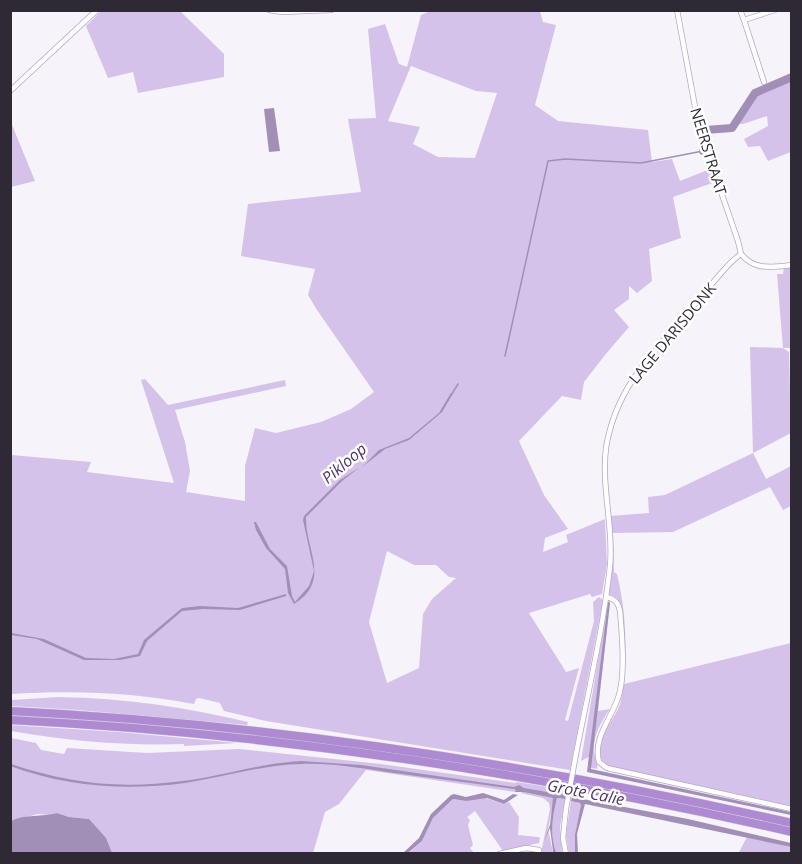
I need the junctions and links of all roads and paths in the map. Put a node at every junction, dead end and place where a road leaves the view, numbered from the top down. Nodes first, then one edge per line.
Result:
1 (97, 10) edge
2 (331, 10) edge
3 (677, 10) edge
4 (741, 10) edge
5 (775, 10) edge
6 (270, 11) edge
7 (302, 11) edge
8 (744, 21) junction
9 (764, 82) dead end
10 (10, 91) edge
11 (741, 254) junction
12 (792, 265) edge
13 (606, 597) junction
14 (10, 711) edge
15 (10, 720) edge
16 (792, 809) edge
17 (792, 823) edge
18 (792, 832) edge
19 (499, 854) edge
20 (539, 854) edge
21 (566, 854) edge

1 - 10 street
2 - 7 street
3 - 11 street, NEERSTRAAT
4 - 8 street
5 - 8 street
6 - 7 street
8 - 9 street
11 - 12 street
11 - 13 street, LAGE DARISDONK
13 - 16 street
13 - 21 street, LAGE DARISDONK, bridge
14 - 17 highway
15 - 18 highway
19 - 20 street

